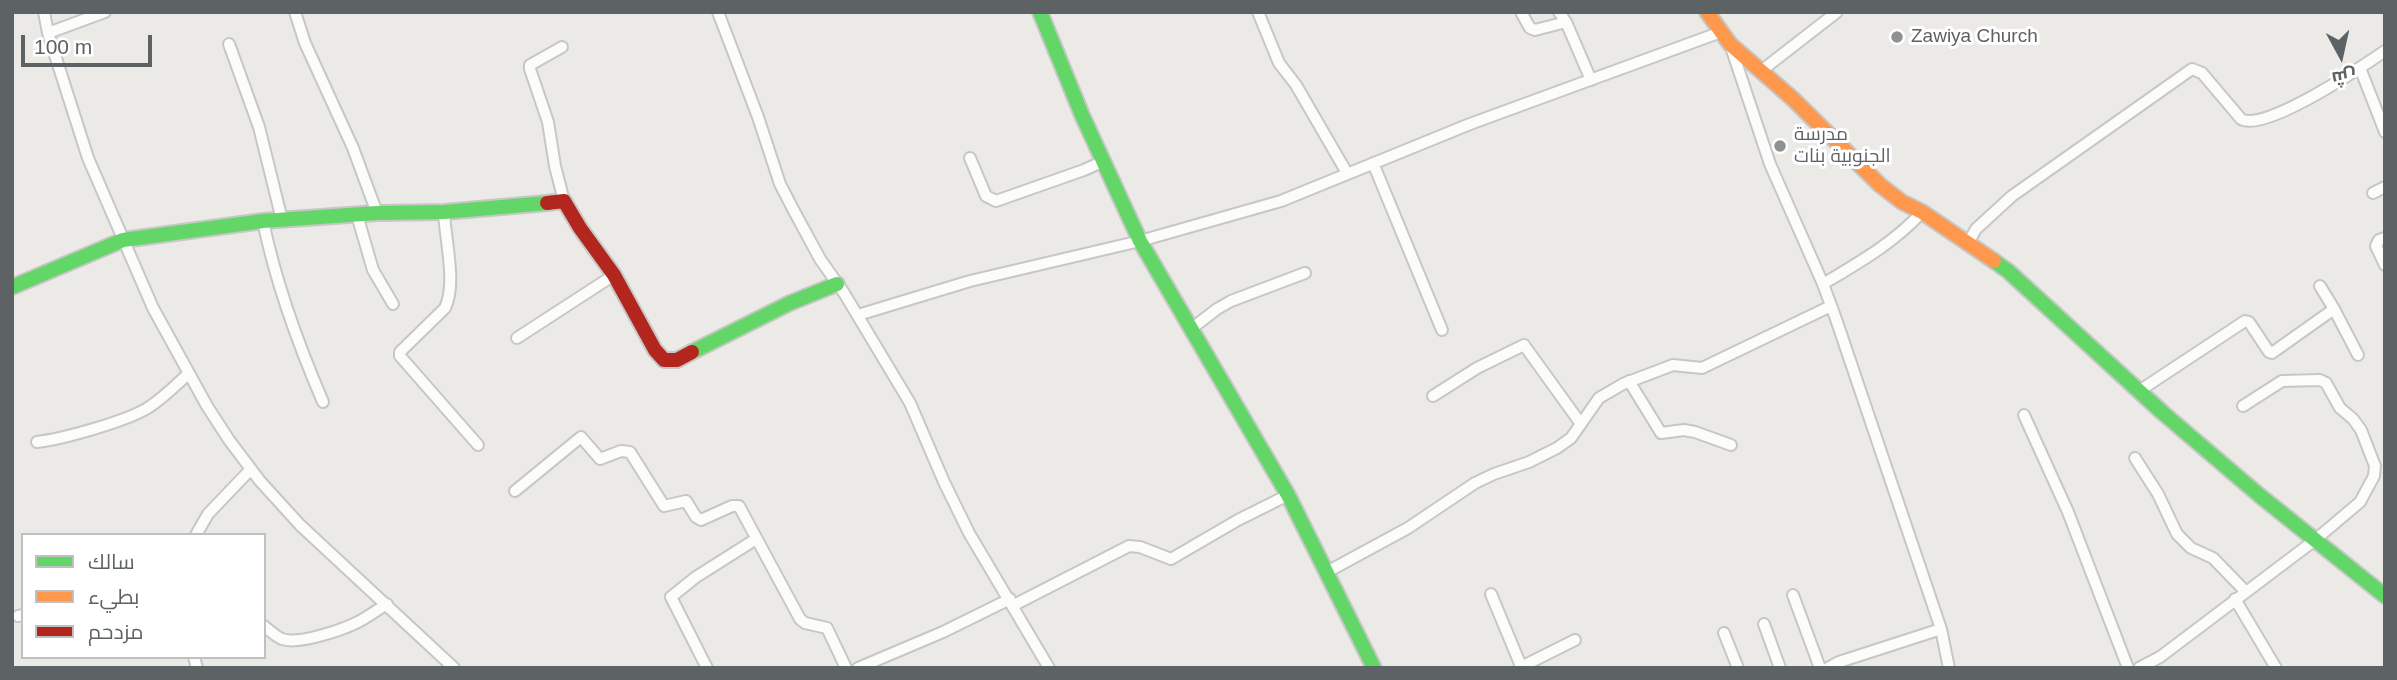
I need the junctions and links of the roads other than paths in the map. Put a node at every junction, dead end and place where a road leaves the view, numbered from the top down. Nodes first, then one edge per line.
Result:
1 (44, 12) edge
2 (105, 12) edge
3 (295, 12) edge
4 (718, 12) edge
5 (1040, 12) edge
6 (1258, 12) edge
7 (1521, 12) edge
8 (1707, 12) edge
9 (1837, 12) edge
10 (1563, 17) edge
11 (48, 33) junction
12 (1726, 38) junction
13 (229, 44) dead end
14 (562, 47) dead end
15 (2385, 51) edge
16 (2360, 68) junction
17 (1761, 71) junction
18 (1591, 80) junction
19 (2384, 126) edge
20 (970, 158) dead end
21 (1104, 161) junction
22 (1373, 163) junction
23 (1347, 173) junction
24 (2385, 187) edge
25 (2373, 193) dead end
26 (564, 201) junction
27 (444, 212) junction
28 (1922, 212) junction
29 (377, 213) junction
30 (357, 215) junction
31 (282, 220) junction
32 (263, 221) junction
33 (2385, 238) edge
34 (123, 240) junction
35 (1140, 241) junction
36 (1968, 243) junction
37 (2385, 265) edge
38 (1305, 273) dead end
39 (614, 275) junction
40 (837, 284) junction
41 (1823, 284) junction
42 (2320, 286) dead end
43 (12, 287) edge
44 (393, 304) dead end
45 (1831, 306) junction
46 (2334, 309) junction
47 (858, 315) junction
48 (1191, 328) junction
49 (1441, 330) dead end
50 (517, 338) dead end
51 (2358, 355) dead end
52 (188, 374) junction
53 (1629, 381) junction
54 (2139, 391) junction
55 (1433, 396) dead end
56 (323, 402) dead end
57 (2242, 406) dead end
58 (2024, 415) dead end
59 (1581, 424) junction
60 (37, 442) dead end
61 (1731, 445) dead end
62 (478, 446) dead end
63 (2136, 458) dead end
64 (251, 469) junction
65 (515, 491) dead end
66 (1288, 495) junction
67 (197, 533) edge
68 (756, 539) junction
69 (2315, 540) junction
70 (1327, 572) junction
71 (2246, 592) junction
72 (1491, 594) dead end
73 (1793, 595) dead end
74 (2385, 596) edge
75 (2235, 598) junction
76 (1012, 602) junction
77 (387, 604) junction
78 (1764, 624) dead end
79 (266, 628) edge
80 (1941, 629) junction
81 (1724, 632) dead end
82 (1575, 640) dead end
83 (1857, 662) edge
84 (1520, 667) edge
85 (454, 668) edge
86 (707, 668) edge
87 (846, 668) edge
88 (858, 668) edge
89 (1049, 668) edge
90 (1374, 668) edge
91 (1738, 668) edge
92 (1780, 668) edge
93 (1820, 668) edge
94 (1828, 668) edge
95 (1949, 668) edge
96 (2128, 668) edge
97 (2139, 668) edge
98 (2276, 668) edge

1 - 11 street
2 - 11 street
3 - 29 street
4 - 40 street
5 - 21 street
6 - 23 street
7 - 10 street
8 - 12 street
9 - 17 street
10 - 18 street
11 - 34 street
12 - 17 street
12 - 18 street
12 - 41 street
13 - 31 street
14 - 26 street
15 - 16 street
16 - 19 street
16 - 36 street
17 - 28 street
18 - 22 street
20 - 21 street
21 - 35 street
22 - 23 street
22 - 49 street
23 - 35 street
24 - 25 street
26 - 27 street
26 - 39 street
27 - 29 street
27 - 62 street
28 - 36 street
28 - 41 street
29 - 30 street
30 - 31 street
30 - 44 street
31 - 32 street
32 - 34 street
32 - 56 street
33 - 37 street
34 - 43 street
34 - 52 street
35 - 47 street
35 - 48 street
36 - 54 street
38 - 48 street
39 - 40 street
39 - 50 street
40 - 47 street
41 - 45 street
42 - 46 street
45 - 53 street
45 - 80 street
46 - 51 street
46 - 54 street
47 - 76 street
48 - 66 street
52 - 60 street
52 - 64 street
53 - 59 street
53 - 61 street
54 - 69 street
55 - 59 street
57 - 69 street
58 - 96 street
59 - 70 street
63 - 71 street
64 - 67 street
64 - 77 street
65 - 68 street
66 - 70 street
66 - 76 street
68 - 86 street
68 - 87 street
69 - 71 street
69 - 74 street
70 - 90 street
71 - 75 street
72 - 84 street
73 - 93 street
75 - 97 street
75 - 98 street
76 - 88 street
76 - 89 street
77 - 79 street
77 - 85 street
78 - 92 street
80 - 83 street
80 - 95 street
81 - 91 street
82 - 84 street
83 - 94 street

